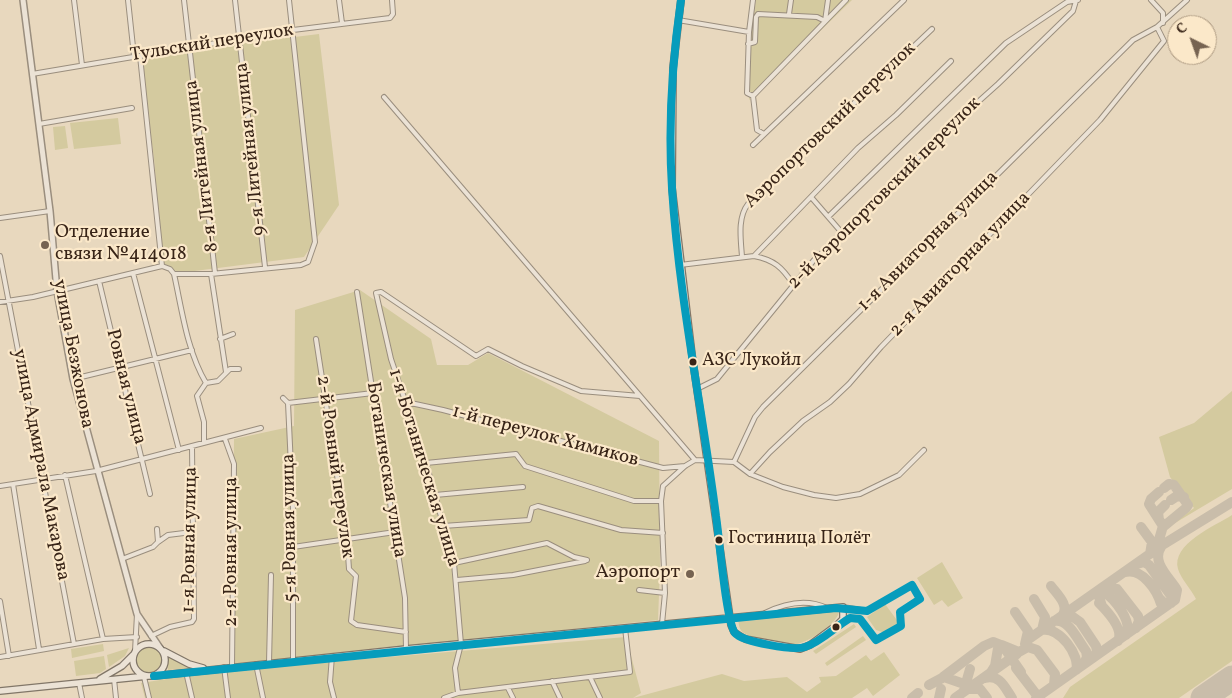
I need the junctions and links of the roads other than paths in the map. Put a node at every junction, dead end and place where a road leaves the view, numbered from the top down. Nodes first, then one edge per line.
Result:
1 (23, 0) edge
2 (74, 0) edge
3 (128, 0) edge
4 (184, 0) edge
5 (235, 0) edge
6 (289, 0) edge
7 (339, 0) edge
8 (392, 0) edge
9 (681, 0) edge
10 (753, 0) edge
11 (791, 0) edge
12 (828, 0) edge
13 (846, 0) edge
14 (904, 0) edge
15 (1077, 0) edge
16 (1151, 0) edge
17 (1187, 0) edge
18 (789, 14) junction
19 (678, 20) junction
20 (825, 21) junction
21 (1163, 22) junction
22 (342, 23) junction
23 (1157, 27) junction
24 (932, 29) dead end
25 (293, 30) junction
26 (749, 32) junction
27 (240, 41) junction
28 (748, 44) junction
29 (189, 49) junction
30 (134, 56) junction
31 (140, 56) junction
32 (951, 61) dead end
33 (82, 65) junction
34 (32, 74) junction
35 (753, 96) junction
36 (384, 97) dead end
37 (132, 108) dead end
38 (39, 124) junction
39 (764, 134) junction
40 (753, 145) dead end
41 (811, 197) junction
42 (50, 211) junction
43 (829, 216) junction
44 (0, 218) edge
45 (843, 234) junction
46 (0, 256) edge
47 (754, 256) junction
48 (742, 257) junction
49 (680, 265) junction
50 (162, 266) junction
51 (265, 267) junction
52 (133, 273) junction
53 (174, 274) junction
54 (213, 274) junction
55 (99, 281) junction
56 (793, 284) junction
57 (57, 291) junction
58 (357, 292) dead end
59 (9, 300) junction
60 (0, 302) edge
61 (233, 334) dead end
62 (220, 339) junction
63 (316, 339) dead end
64 (192, 350) junction
65 (154, 358) junction
66 (120, 368) junction
67 (239, 369) dead end
68 (226, 372) junction
69 (73, 378) junction
70 (206, 383) junction
71 (697, 389) junction
72 (373, 392) junction
73 (640, 396) junction
74 (283, 398) dead end
75 (325, 399) junction
76 (406, 402) junction
77 (288, 403) junction
78 (261, 428) dead end
79 (225, 439) junction
80 (204, 444) junction
81 (192, 447) junction
82 (179, 450) junction
83 (924, 450) dead end
84 (142, 459) junction
85 (695, 460) junction
86 (709, 462) junction
87 (734, 462) junction
88 (426, 463) junction
89 (685, 466) junction
90 (96, 471) junction
91 (750, 474) junction
92 (65, 475) junction
93 (42, 478) junction
94 (13, 484) junction
95 (0, 486) edge
96 (523, 487) dead end
97 (150, 494) dead end
98 (435, 496) junction
99 (661, 501) junction
100 (443, 526) junction
101 (157, 529) dead end
102 (192, 532) junction
103 (395, 532) junction
104 (663, 533) junction
105 (347, 540) junction
106 (158, 542) junction
107 (293, 547) junction
108 (122, 559) junction
109 (454, 563) junction
110 (271, 575) dead end
111 (457, 580) junction
112 (639, 590) dead end
113 (665, 593) junction
114 (0, 601) edge
115 (843, 607) junction
116 (137, 614) junction
117 (730, 617) junction
118 (662, 624) junction
119 (838, 626) junction
120 (625, 627) junction
121 (406, 632) junction
122 (151, 636) junction
123 (137, 637) junction
124 (103, 639) junction
125 (74, 644) junction
126 (461, 644) junction
127 (160, 648) junction
128 (40, 649) junction
129 (406, 649) junction
130 (135, 652) junction
131 (9, 656) junction
132 (332, 656) junction
133 (0, 658) edge
134 (293, 660) junction
135 (268, 663) junction
136 (256, 664) junction
137 (232, 667) junction
138 (224, 668) junction
139 (212, 669) junction
140 (186, 672) junction
141 (149, 676) junction
142 (590, 677) junction
143 (114, 679) junction
144 (94, 682) junction
145 (552, 682) junction
146 (79, 683) junction
147 (508, 688) junction
148 (0, 691) edge
149 (470, 692) junction
150 (458, 693) junction
151 (82, 698) edge
152 (116, 698) edge
153 (149, 698) edge
154 (192, 698) edge
155 (228, 698) edge
156 (264, 698) edge
157 (334, 698) edge
158 (444, 698) edge
159 (473, 698) edge
160 (513, 698) edge
161 (560, 698) edge
162 (600, 698) edge

1 - 34 street, улица Безжонова
2 - 33 street
3 - 30 street
4 - 29 street, 8-я Литейная улица
5 - 27 street, 9-я Литейная улица
6 - 25 street
7 - 22 street
8 - 22 street, Тульский переулок
9 - 19 main road
10 - 26 street
11 - 18 street
12 - 20 street
13 - 20 street
14 - 39 street
15 - 43 street
15 - 45 street, 2-й Аэропортовский переулок
16 - 21 street
17 - 21 street, 1-я Авиаторная улица
18 - 20 street
18 - 28 street
19 - 26 street
19 - 49 main road
20 - 35 street
21 - 23 street, 1-я Авиаторная улица
22 - 25 street, Тульский переулок
23 - 87 street, 1-я Авиаторная улица
23 - 91 street, 2-я Авиаторная улица
24 - 48 street, Аэропортовский переулок
25 - 27 street, Тульский переулок
25 - 51 street
26 - 28 street
27 - 29 street, Тульский переулок
27 - 51 street, 9-я Литейная улица
28 - 35 street
29 - 31 street, Тульский переулок
29 - 54 street, 8-я Литейная улица
30 - 31 street, Тульский переулок
30 - 33 street, Тульский переулок
31 - 50 street
32 - 41 street
33 - 34 street, Тульский переулок
34 - 38 street, улица Безжонова
35 - 39 street
36 - 73 street
37 - 38 street
38 - 42 street, улица Безжонова
39 - 40 street
41 - 43 street
41 - 47 street
42 - 44 street
42 - 57 street, улица Безжонова
43 - 45 street
45 - 56 street, 2-й Аэропортовский переулок
46 - 59 street, улица Адмирала Макарова
47 - 48 street
47 - 56 street
48 - 49 street
49 - 71 main road
50 - 52 street
50 - 53 street
51 - 54 street
52 - 55 street
52 - 65 street, 1-я Ровная улица
53 - 54 street
53 - 64 street
54 - 62 street
55 - 57 street
55 - 66 street, Ровная улица
56 - 71 street, 2-й Аэропортовский переулок
57 - 59 street
57 - 69 street, улица Безжонова
58 - 72 street, Ботаническая улица
59 - 60 street
59 - 93 street, улица Адмирала Макарова
61 - 62 street
62 - 68 street
63 - 75 street, 2-й Ровный переулок
64 - 65 street
64 - 70 street
65 - 66 street
65 - 82 street, 1-я Ровная улица
66 - 69 street
66 - 84 street, Ровная улица
67 - 68 street
68 - 70 street
69 - 90 street, улица Безжонова
70 - 80 street
71 - 86 main road
72 - 75 street
72 - 103 street, Ботаническая улица
73 - 76 street, 1-я Ботаническая улица
73 - 85 street
74 - 77 street
75 - 77 street
75 - 105 street, 2-й Ровный переулок
76 - 88 street, 1-я Ботаническая улица
76 - 89 street, 1-й переулок Химиков
77 - 107 street, 5-я Ровная улица
78 - 79 street
79 - 80 street
79 - 137 street, 2-я Ровная улица
80 - 81 street
81 - 82 street
81 - 102 street, 1-я Ровная улица
82 - 84 street
83 - 91 street
84 - 90 street
84 - 97 street, Ровная улица
85 - 86 street
85 - 89 street
86 - 87 street
86 - 117 main road
87 - 91 street
88 - 98 street, 1-я Ботаническая улица
88 - 99 street
89 - 99 street
90 - 92 street
90 - 108 street, улица Безжонова
92 - 93 street
92 - 124 street
93 - 94 street
93 - 125 street, улица Адмирала Макарова
94 - 95 street
94 - 128 street
96 - 98 street
98 - 100 street, 1-я Ботаническая улица
99 - 104 street
100 - 104 street
100 - 109 street, 1-я Ботаническая улица
101 - 106 street
102 - 106 street
102 - 122 street, 1-я Ровная улица
103 - 105 street
103 - 121 street, Ботаническая улица
104 - 113 street
105 - 107 street
105 - 121 street, 2-й Ровный переулок
106 - 108 street
107 - 134 street, 5-я Ровная улица
108 - 116 street, улица Безжонова
109 - 111 street, 1-я Ботаническая улица
109 - 111 street
110 - 135 street
111 - 126 street, 1-я Ботаническая улица
112 - 113 street
113 - 118 street
114 - 131 street
115 - 117 main road
115 - 119 main road
115 - 119 street
116 - 122 street, улица Безжонова
116 - 123 street
117 - 118 main road
117 - 119 main road
118 - 120 main road
120 - 126 main road
120 - 142 street
121 - 129 street, Ботаническая улица
122 - 127 street, улица Безжонова
123 - 124 street
123 - 130 street
124 - 125 street
125 - 128 street
126 - 129 main road
126 - 150 street, 1-я Ботаническая улица
127 - 130 main road
127 - 139 main road
127 - 141 main road
128 - 131 street
129 - 132 main road
130 - 141 main road
130 - 144 main road
131 - 133 street
132 - 134 main road
132 - 157 street
134 - 135 main road
135 - 136 main road
136 - 137 main road
136 - 156 street
137 - 138 main road
138 - 139 main road
138 - 155 street
139 - 140 main road
140 - 141 main road
140 - 154 street
141 - 143 main road
141 - 153 street
142 - 145 street
142 - 162 street
143 - 144 main road
143 - 152 street
144 - 146 main road
145 - 147 street
145 - 161 street
146 - 148 main road
146 - 151 street
147 - 149 street
147 - 160 street
149 - 150 street
149 - 159 street
150 - 158 street

